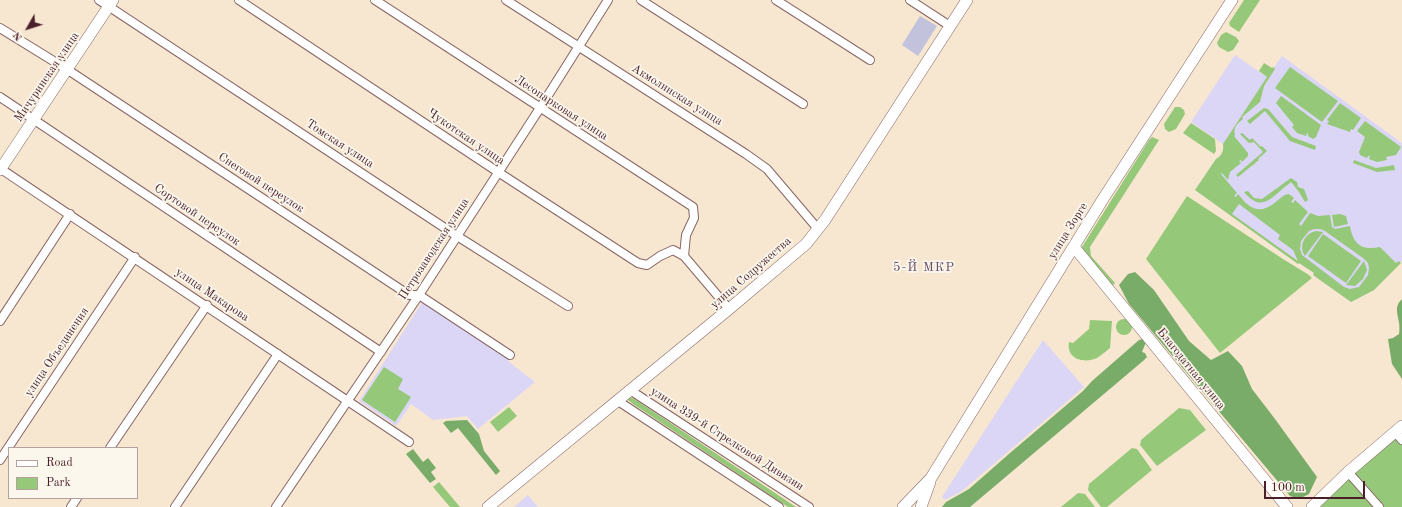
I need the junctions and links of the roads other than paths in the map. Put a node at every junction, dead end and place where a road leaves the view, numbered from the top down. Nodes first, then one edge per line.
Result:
1 (99, 0) edge
2 (239, 0) edge
3 (375, 0) edge
4 (506, 0) edge
5 (608, 0) edge
6 (641, 0) edge
7 (776, 0) edge
8 (910, 0) edge
9 (967, 0) edge
10 (1232, 0) edge
11 (111, 3) edge
12 (950, 26) junction
13 (0, 28) edge
14 (578, 47) junction
15 (870, 60) dead end
16 (68, 70) junction
17 (0, 97) edge
18 (804, 104) dead end
19 (540, 108) junction
20 (34, 120) junction
21 (0, 169) edge
22 (498, 172) junction
23 (70, 214) junction
24 (818, 229) junction
25 (457, 236) junction
26 (1074, 247) junction
27 (684, 256) junction
28 (135, 257) junction
29 (419, 295) junction
30 (207, 306) junction
31 (568, 306) dead end
32 (729, 310) junction
33 (0, 321) edge
34 (381, 352) junction
35 (278, 354) junction
36 (510, 355) dead end
37 (630, 390) junction
38 (618, 401) junction
39 (347, 402) junction
40 (1400, 432) edge
41 (409, 442) dead end
42 (9, 447) edge
43 (111, 447) edge
44 (8, 448) edge
45 (0, 460) edge
46 (1348, 472) junction
47 (932, 478) junction
48 (76, 499) edge
49 (70, 507) edge
50 (175, 507) edge
51 (276, 507) edge
52 (488, 507) edge
53 (779, 507) edge
54 (810, 507) edge
55 (904, 507) edge
56 (921, 507) edge
57 (1287, 507) edge
58 (1312, 507) edge
59 (1379, 507) edge

1 - 11 street, Томская улица
2 - 22 street, Чукотская улица
3 - 19 street, Лесопарковая улица
4 - 14 street, Акмолинская улица
5 - 14 street, Петрозаводская улица
6 - 18 street
7 - 15 street
8 - 12 street
9 - 12 street, улица Содружества
10 - 26 street, улица Зорге
11 - 16 street, Мичуринская улица
11 - 25 street, Томская улица
12 - 24 street, улица Содружества
13 - 16 street, Снеговой переулок
14 - 19 street, Петрозаводская улица
14 - 24 street, Акмолинская улица
16 - 20 street, Мичуринская улица
16 - 29 street, Снеговой переулок
17 - 20 street, Сортовой переулок
19 - 22 street, Петрозаводская улица
19 - 27 street, Лесопарковая улица
20 - 21 street, Мичуринская улица
20 - 34 street, Сортовой переулок
21 - 23 street, улица Макарова
22 - 25 street, Петрозаводская улица
22 - 27 street, Чукотская улица
23 - 28 street, улица Макарова
23 - 33 street
24 - 32 street, улица Содружества
25 - 29 street, Петрозаводская улица
25 - 31 street, Томская улица
26 - 47 street, улица Зорге
26 - 57 street, Благодатная улица
27 - 32 street
28 - 30 street, улица Макарова
28 - 42 street, улица Объединения
29 - 34 street, Петрозаводская улица
29 - 36 street, Снеговой переулок
30 - 35 street, улица Макарова
30 - 43 street
32 - 37 street, улица Содружества
34 - 39 street, Петрозаводская улица
35 - 39 street, улица Макарова
35 - 50 street
37 - 38 street, улица Содружества
37 - 54 street, улица 339-й Стрелковой Дивизии
38 - 52 street, улица Содружества
38 - 53 street
39 - 41 street, улица Макарова
39 - 51 street, Петрозаводская улица
40 - 46 street
44 - 45 street, улица Объединения
46 - 58 street
46 - 59 street
47 - 55 street, улица Зорге
47 - 56 street, улица Зорге
48 - 49 street

